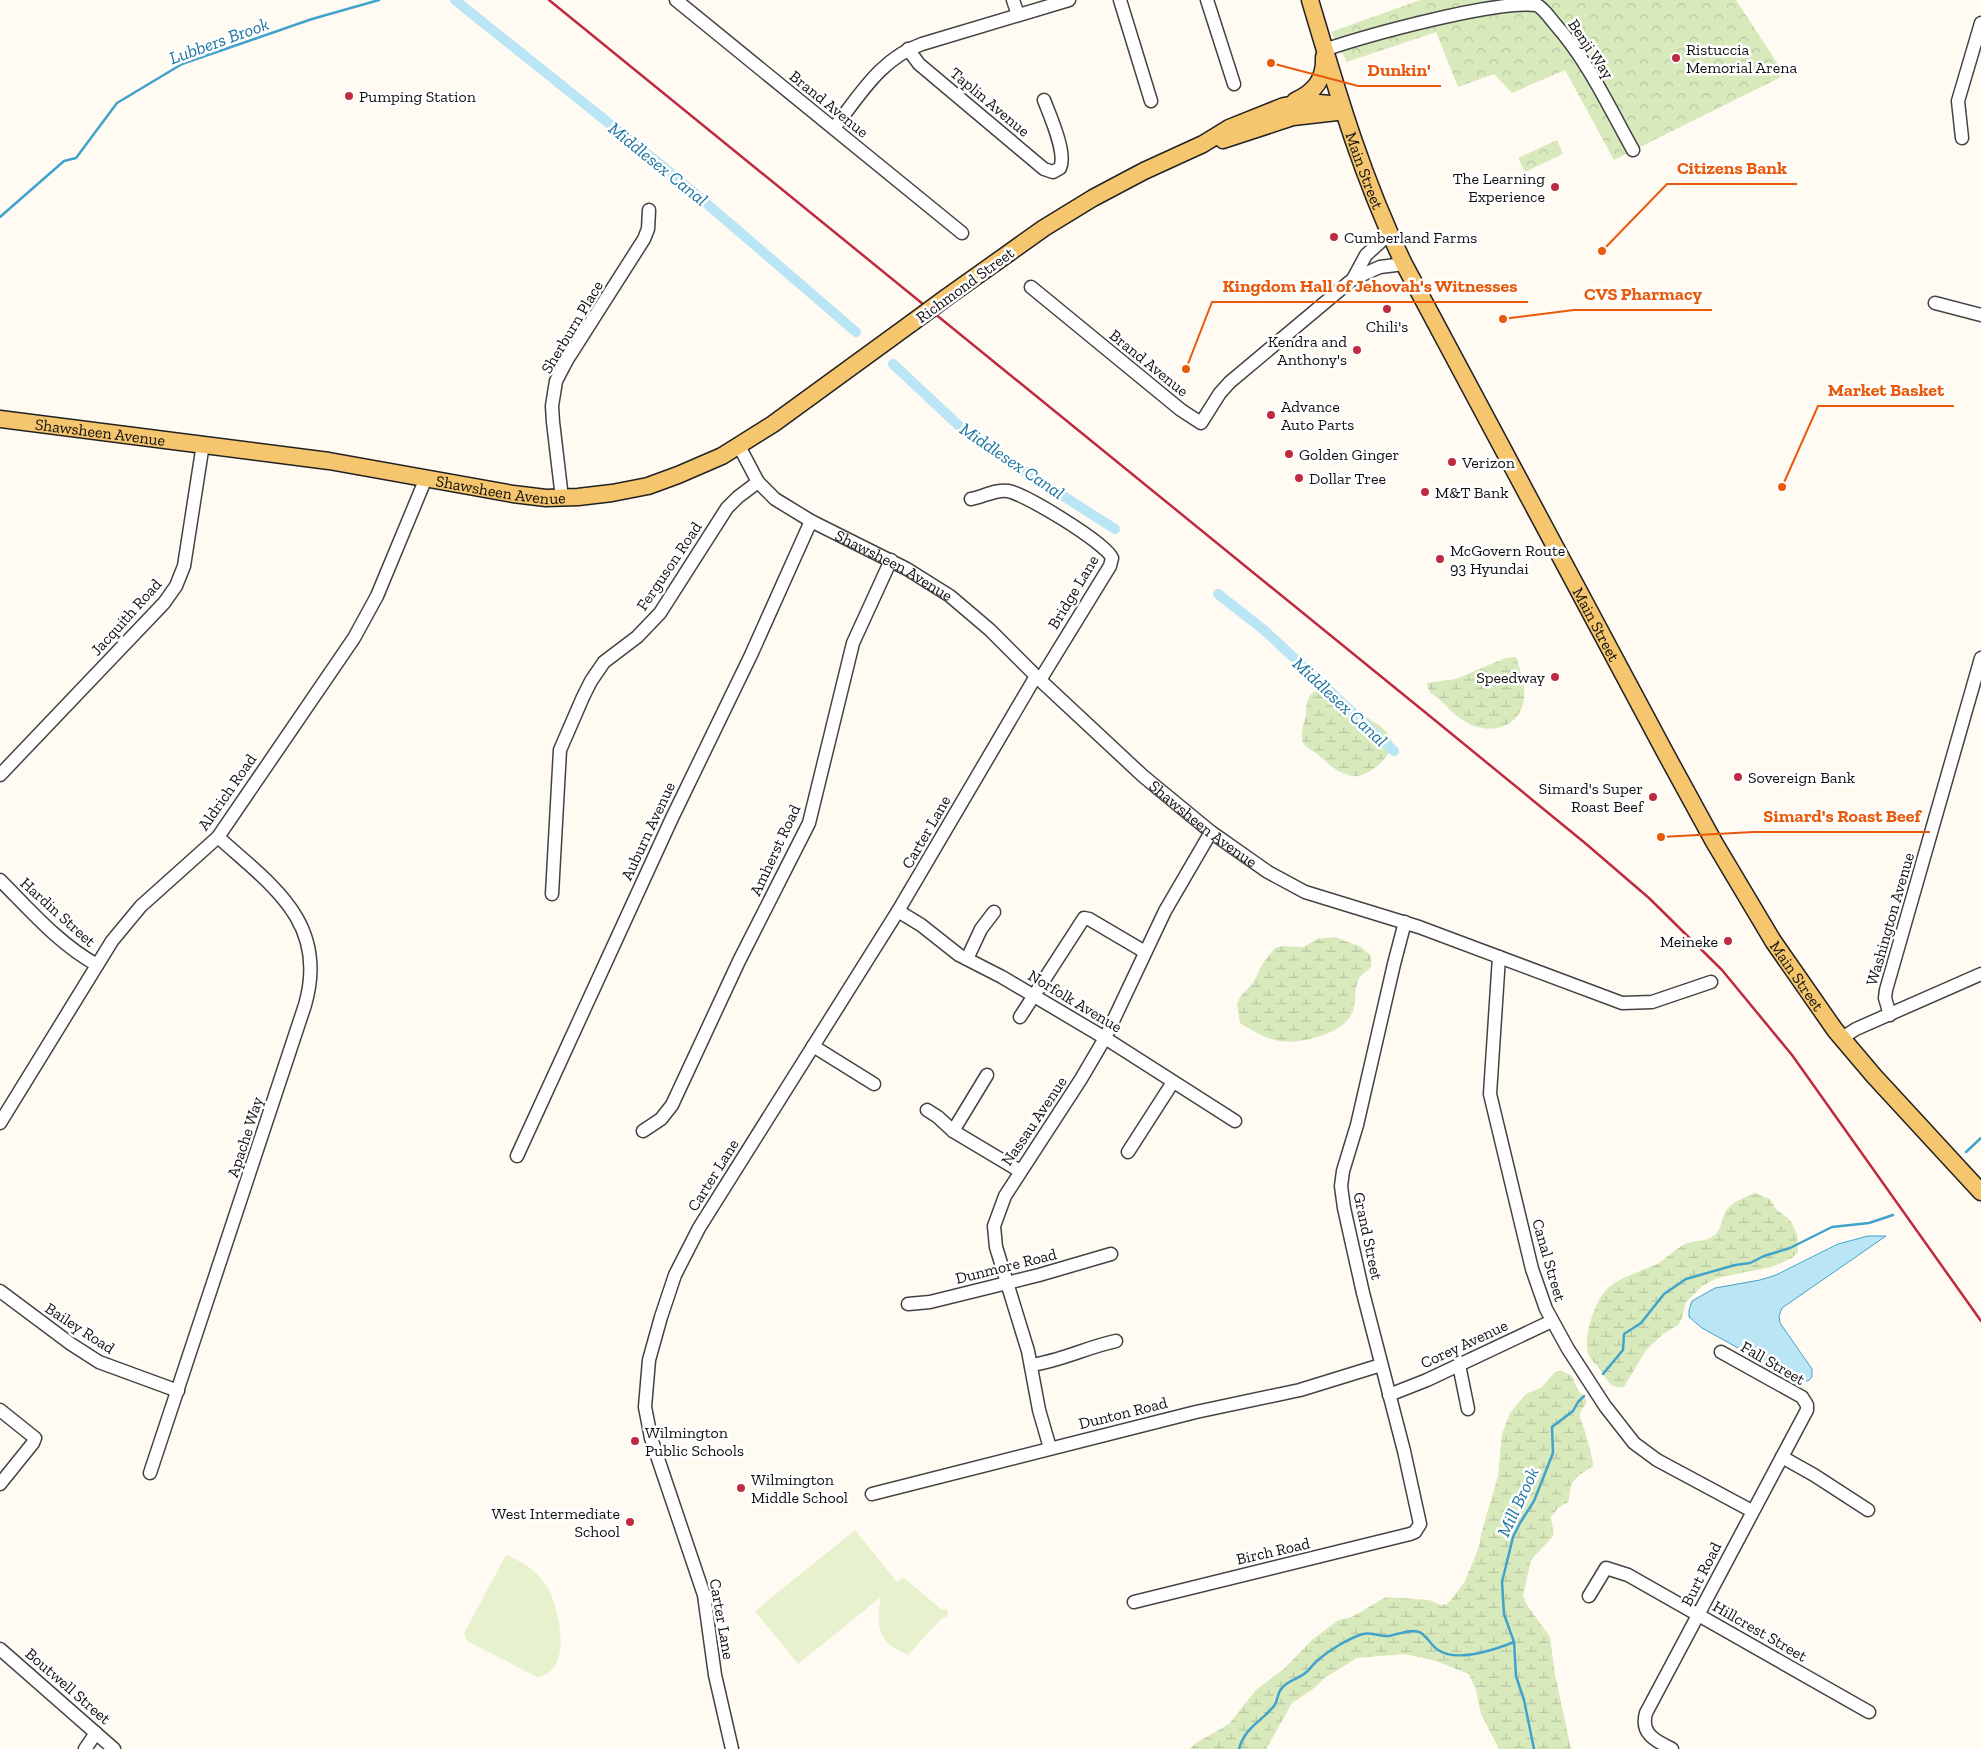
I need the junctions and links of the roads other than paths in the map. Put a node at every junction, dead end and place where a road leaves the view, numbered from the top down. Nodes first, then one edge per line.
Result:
1 (676, 0) edge
2 (1013, 0) edge
3 (1069, 0) edge
4 (1120, 0) edge
5 (1207, 0) edge
6 (1310, 0) edge
7 (1018, 15) junction
8 (1981, 23) edge
9 (908, 49) junction
10 (1324, 50) junction
11 (1234, 84) dead end
12 (1044, 100) dead end
13 (1151, 101) dead end
14 (1284, 106) junction
15 (1343, 111) junction
16 (834, 128) junction
17 (1962, 138) dead end
18 (1204, 144) junction
19 (1633, 150) dead end
20 (649, 210) dead end
21 (962, 233) dead end
22 (1389, 234) junction
23 (1404, 264) junction
24 (1353, 279) junction
25 (1031, 287) dead end
26 (1935, 303) dead end
27 (1981, 316) edge
28 (0, 419) edge
29 (203, 444) junction
30 (739, 446) junction
31 (426, 478) junction
32 (758, 482) junction
33 (562, 498) junction
34 (970, 499) dead end
35 (810, 521) junction
36 (891, 560) junction
37 (1981, 658) edge
38 (1038, 678) junction
39 (0, 775) edge
40 (1210, 832) junction
41 (218, 837) junction
42 (0, 880) edge
43 (552, 894) dead end
44 (898, 911) junction
45 (994, 912) dead end
46 (1405, 922) junction
47 (1145, 952) junction
48 (1499, 957) junction
49 (967, 960) junction
50 (97, 966) junction
51 (1981, 974) edge
52 (1711, 982) dead end
53 (1034, 995) junction
54 (1890, 1015) junction
55 (1020, 1017) dead end
56 (1105, 1038) junction
57 (1842, 1038) junction
58 (813, 1046) junction
59 (987, 1075) dead end
60 (1173, 1082) junction
61 (874, 1084) dead end
62 (927, 1110) dead end
63 (1235, 1121) dead end
64 (0, 1123) edge
65 (643, 1131) dead end
66 (953, 1131) junction
67 (1128, 1152) dead end
68 (516, 1156) dead end
69 (1020, 1171) junction
70 (1981, 1192) edge
71 (1111, 1254) dead end
72 (1007, 1282) junction
73 (0, 1291) edge
74 (908, 1304) dead end
75 (1552, 1321) junction
76 (1116, 1341) dead end
77 (1721, 1352) dead end
78 (1031, 1364) junction
79 (1381, 1365) junction
80 (1459, 1365) junction
81 (178, 1391) junction
82 (1389, 1394) junction
83 (1807, 1405) joint
84 (1468, 1409) dead end
85 (0, 1410) edge
86 (1050, 1448) junction
87 (1782, 1457) junction
88 (150, 1473) dead end
89 (0, 1484) edge
90 (872, 1494) dead end
91 (1868, 1510) dead end
92 (1752, 1511) junction
93 (1418, 1528) joint
94 (1589, 1596) dead end
95 (1134, 1602) dead end
96 (1699, 1614) junction
97 (0, 1648) edge
98 (1869, 1712) dead end
99 (96, 1733) junction
100 (85, 1749) edge
101 (114, 1749) edge
102 (732, 1749) edge
103 (1672, 1749) edge

1 - 16 street, Brand Avenue
2 - 7 street
3 - 7 street
4 - 13 street
5 - 11 street
6 - 10 main road, Main Street
7 - 9 street
8 - 17 street
9 - 12 street, Taplin Avenue
9 - 16 street
10 - 14 main road
10 - 15 main road, Main Street
10 - 19 street, Benji Way
14 - 15 main road, Richmond Street
14 - 18 main road, Richmond Street
15 - 18 main road, Richmond Street
15 - 22 main road, Main Street
16 - 21 street, Brand Avenue
18 - 30 main road, Richmond Street, bridge
20 - 33 street, Sherburn Place
22 - 23 main road, Main Street
22 - 24 street
23 - 24 street
23 - 57 main road, Main Street
24 - 25 street, Brand Avenue
26 - 27 street
28 - 29 main road, Shawsheen Avenue
29 - 31 main road, Shawsheen Avenue
29 - 39 street, Jacquith Road
30 - 32 street, Shawsheen Avenue
30 - 33 main road, Shawsheen Avenue
31 - 33 main road, Shawsheen Avenue
31 - 41 street, Aldrich Road
32 - 35 street, Shawsheen Avenue
32 - 43 street, Ferguson Road
34 - 38 street, Bridge Lane
35 - 36 street, Shawsheen Avenue
35 - 68 street, Auburn Avenue
36 - 38 street, Shawsheen Avenue
36 - 65 street, Amherst Road
37 - 54 street, Washington Avenue
38 - 40 street, Shawsheen Avenue
38 - 44 street, Carter Lane
40 - 46 street, Shawsheen Avenue
40 - 47 street, Nassau Avenue
41 - 50 street, Aldrich Road
41 - 81 street, Apache Way
42 - 50 street, Hardin Street
44 - 49 street, Norfolk Avenue
44 - 58 street, Carter Lane
45 - 49 street
46 - 48 street, Shawsheen Avenue
46 - 79 street, Grand Street
47 - 53 street
47 - 56 street, Nassau Avenue
48 - 52 street, Shawsheen Avenue
48 - 75 street, Canal Street
49 - 53 street, Norfolk Avenue
50 - 64 street, Aldrich Road
51 - 54 street
53 - 55 street
53 - 56 street, Norfolk Avenue
54 - 57 street
56 - 60 street, Norfolk Avenue
56 - 69 street, Nassau Avenue
57 - 70 main road, Main Street
58 - 61 street
58 - 102 street, Carter Lane
59 - 66 street
60 - 63 street, Norfolk Avenue
60 - 67 street
62 - 66 street
66 - 69 street
69 - 72 street, Nassau Avenue
71 - 72 street, Dunmore Road
72 - 74 street, Dunmore Road
72 - 78 street, Nassau Avenue
73 - 81 street, Bailey Road
75 - 80 street, Corey Avenue
75 - 92 street, Canal Street
76 - 78 street
77 - 83 street, Fall Street
78 - 86 street, Nassau Avenue
79 - 82 street, Grand Street
79 - 86 street, Dunton Road
80 - 82 street, Corey Avenue
80 - 84 street
81 - 88 street, Apache Way
82 - 93 street, Grand Street
83 - 87 street, Burt Road
85 - 89 street
86 - 90 street, Dunton Road
87 - 91 street
87 - 92 street, Burt Road
92 - 96 street, Burt Road
93 - 95 street, Birch Road
94 - 96 street, Hillcrest Street
96 - 98 street, Hillcrest Street
96 - 103 street, Burt Road
97 - 99 street, Boutwell Street
99 - 100 street
99 - 101 street, Boutwell Street

